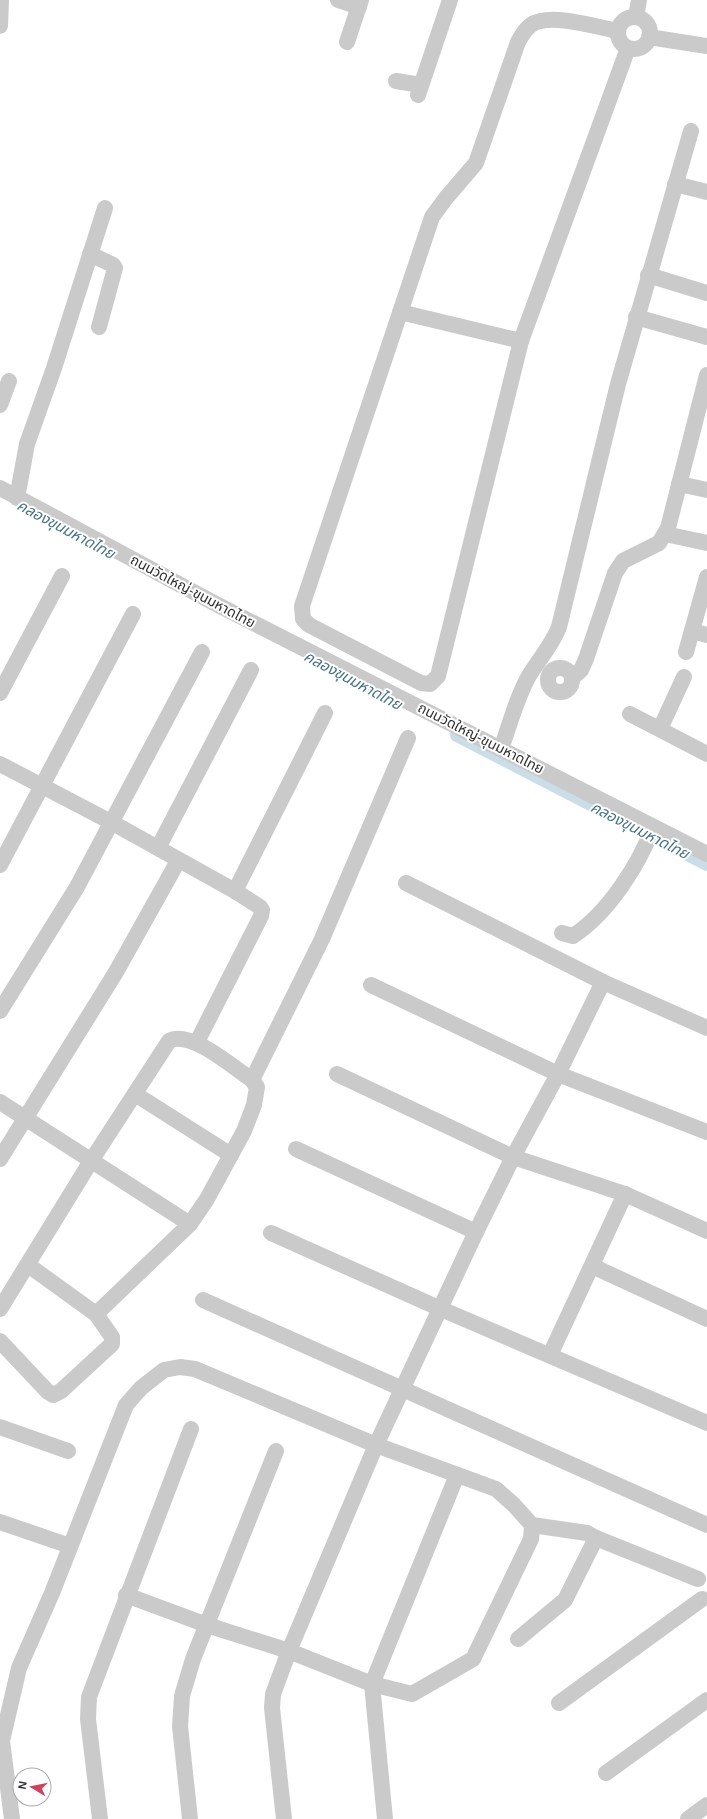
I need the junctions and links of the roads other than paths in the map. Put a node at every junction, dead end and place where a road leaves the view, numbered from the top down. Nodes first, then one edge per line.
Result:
1 (1, 0) edge
2 (338, 0) edge
3 (450, 0) edge
4 (639, 0) edge
5 (360, 3) edge
6 (636, 17) junction
7 (0, 26) edge
8 (618, 31) junction
9 (649, 37) junction
10 (347, 42) dead end
11 (707, 46) edge
12 (628, 48) junction
13 (396, 81) dead end
14 (691, 131) dead end
15 (675, 184) junction
16 (707, 192) edge
17 (105, 208) dead end
18 (90, 254) junction
19 (648, 275) junction
20 (707, 293) edge
21 (400, 312) junction
22 (636, 317) junction
23 (99, 327) dead end
24 (707, 338) edge
25 (521, 340) junction
26 (707, 375) edge
27 (8, 381) dead end
28 (0, 405) edge
29 (702, 414) edge
30 (679, 484) junction
31 (707, 490) edge
32 (4, 495) edge
33 (665, 534) junction
34 (707, 543) edge
35 (62, 576) dead end
36 (707, 576) edge
37 (133, 614) dead end
38 (699, 633) edge
39 (202, 652) dead end
40 (686, 652) dead end
41 (250, 670) dead end
42 (530, 674) junction
43 (684, 677) dead end
44 (0, 694) edge
45 (325, 713) dead end
46 (630, 714) dead end
47 (660, 729) junction
48 (408, 738) dead end
49 (502, 749) junction
50 (707, 754) edge
51 (0, 764) edge
52 (42, 786) junction
53 (112, 822) junction
54 (652, 830) junction
55 (158, 848) junction
56 (707, 854) edge
57 (178, 861) junction
58 (0, 865) edge
59 (406, 883) dead end
60 (235, 891) junction
61 (562, 933) dead end
62 (603, 982) junction
63 (371, 985) dead end
64 (0, 1010) edge
65 (707, 1028) edge
66 (197, 1042) junction
67 (337, 1074) dead end
68 (558, 1074) junction
69 (252, 1080) junction
70 (135, 1094) junction
71 (0, 1102) edge
72 (25, 1118) junction
73 (707, 1132) edge
74 (296, 1149) dead end
75 (231, 1155) junction
76 (513, 1157) junction
77 (0, 1159) edge
78 (92, 1161) junction
79 (625, 1194) junction
80 (190, 1224) junction
81 (707, 1231) edge
82 (476, 1232) junction
83 (271, 1233) dead end
84 (28, 1264) junction
85 (592, 1266) junction
86 (203, 1300) dead end
87 (0, 1309) edge
88 (442, 1309) junction
89 (96, 1314) junction
90 (707, 1319) edge
91 (0, 1341) edge
92 (550, 1355) junction
93 (404, 1388) junction
94 (707, 1423) edge
95 (0, 1427) edge
96 (191, 1429) dead end
97 (376, 1445) junction
98 (68, 1451) dead end
99 (276, 1451) dead end
100 (457, 1475) junction
101 (0, 1522) edge
102 (532, 1525) junction
103 (707, 1525) edge
104 (596, 1538) junction
105 (70, 1546) junction
106 (703, 1575) edge
107 (126, 1595) junction
108 (705, 1601) edge
109 (207, 1625) junction
110 (518, 1639) dead end
111 (289, 1652) junction
112 (372, 1684) junction
113 (707, 1700) edge
114 (559, 1703) dead end
115 (606, 1773) dead end
116 (707, 1805) edge
117 (12, 1819) edge
118 (100, 1819) edge
119 (190, 1819) edge
120 (284, 1819) edge
121 (385, 1819) edge
122 (688, 1819) edge

1 - 7 street
2 - 5 street
3 - 13 street
4 - 6 street
5 - 10 street
6 - 8 street
6 - 9 street
8 - 12 street
8 - 21 street
9 - 11 street
9 - 12 street
12 - 25 street
14 - 15 street
15 - 16 street
15 - 19 street
17 - 18 street
18 - 23 street
18 - 32 street
19 - 20 street
19 - 22 street
21 - 25 street
21 - 25 street
22 - 24 street
22 - 42 street
26 - 29 street
27 - 28 street
29 - 30 street
30 - 31 street
30 - 33 street
32 - 49 street, ถนนวัดใหญ่-ขุนมหาดไทย
33 - 34 street
33 - 42 street
35 - 44 street
36 - 38 street
37 - 52 street
38 - 40 street
39 - 53 street
41 - 55 street
42 - 49 street
43 - 47 street
45 - 60 street
46 - 47 street
47 - 50 street
48 - 69 street
49 - 54 street, ถนนวัดใหญ่-ขุนมหาดไทย
51 - 52 street
52 - 53 street
52 - 58 street
53 - 55 street
53 - 64 street
54 - 56 street, ถนนวัดใหญ่-ขุนมหาดไทย
54 - 61 street
55 - 57 street
57 - 60 street
57 - 72 street
59 - 62 street
60 - 66 street
62 - 65 street
62 - 68 street
63 - 68 street
66 - 69 street
66 - 70 street
67 - 76 street
68 - 73 street
68 - 76 street
69 - 75 street
70 - 75 street
70 - 78 street
71 - 72 street
72 - 77 street
72 - 78 street
74 - 82 street
75 - 80 street
76 - 79 street
76 - 82 street
78 - 80 street
78 - 84 street
79 - 81 street
79 - 85 street
80 - 89 street
82 - 88 street
83 - 88 street
84 - 87 street
84 - 89 street
85 - 90 street
85 - 92 street
86 - 93 street
88 - 92 street
88 - 93 street
89 - 91 street
92 - 94 street
93 - 97 street
93 - 103 street
95 - 98 street
96 - 107 street
97 - 100 street
97 - 105 street
97 - 111 street
99 - 109 street
100 - 102 street
100 - 112 street
101 - 105 street
102 - 104 street
102 - 112 street
104 - 106 street
104 - 110 street
105 - 117 street
106 - 108 street
107 - 109 street
107 - 118 street
108 - 114 street
109 - 111 street
109 - 119 street
111 - 112 street
111 - 120 street
112 - 121 street
113 - 115 street
116 - 122 street

